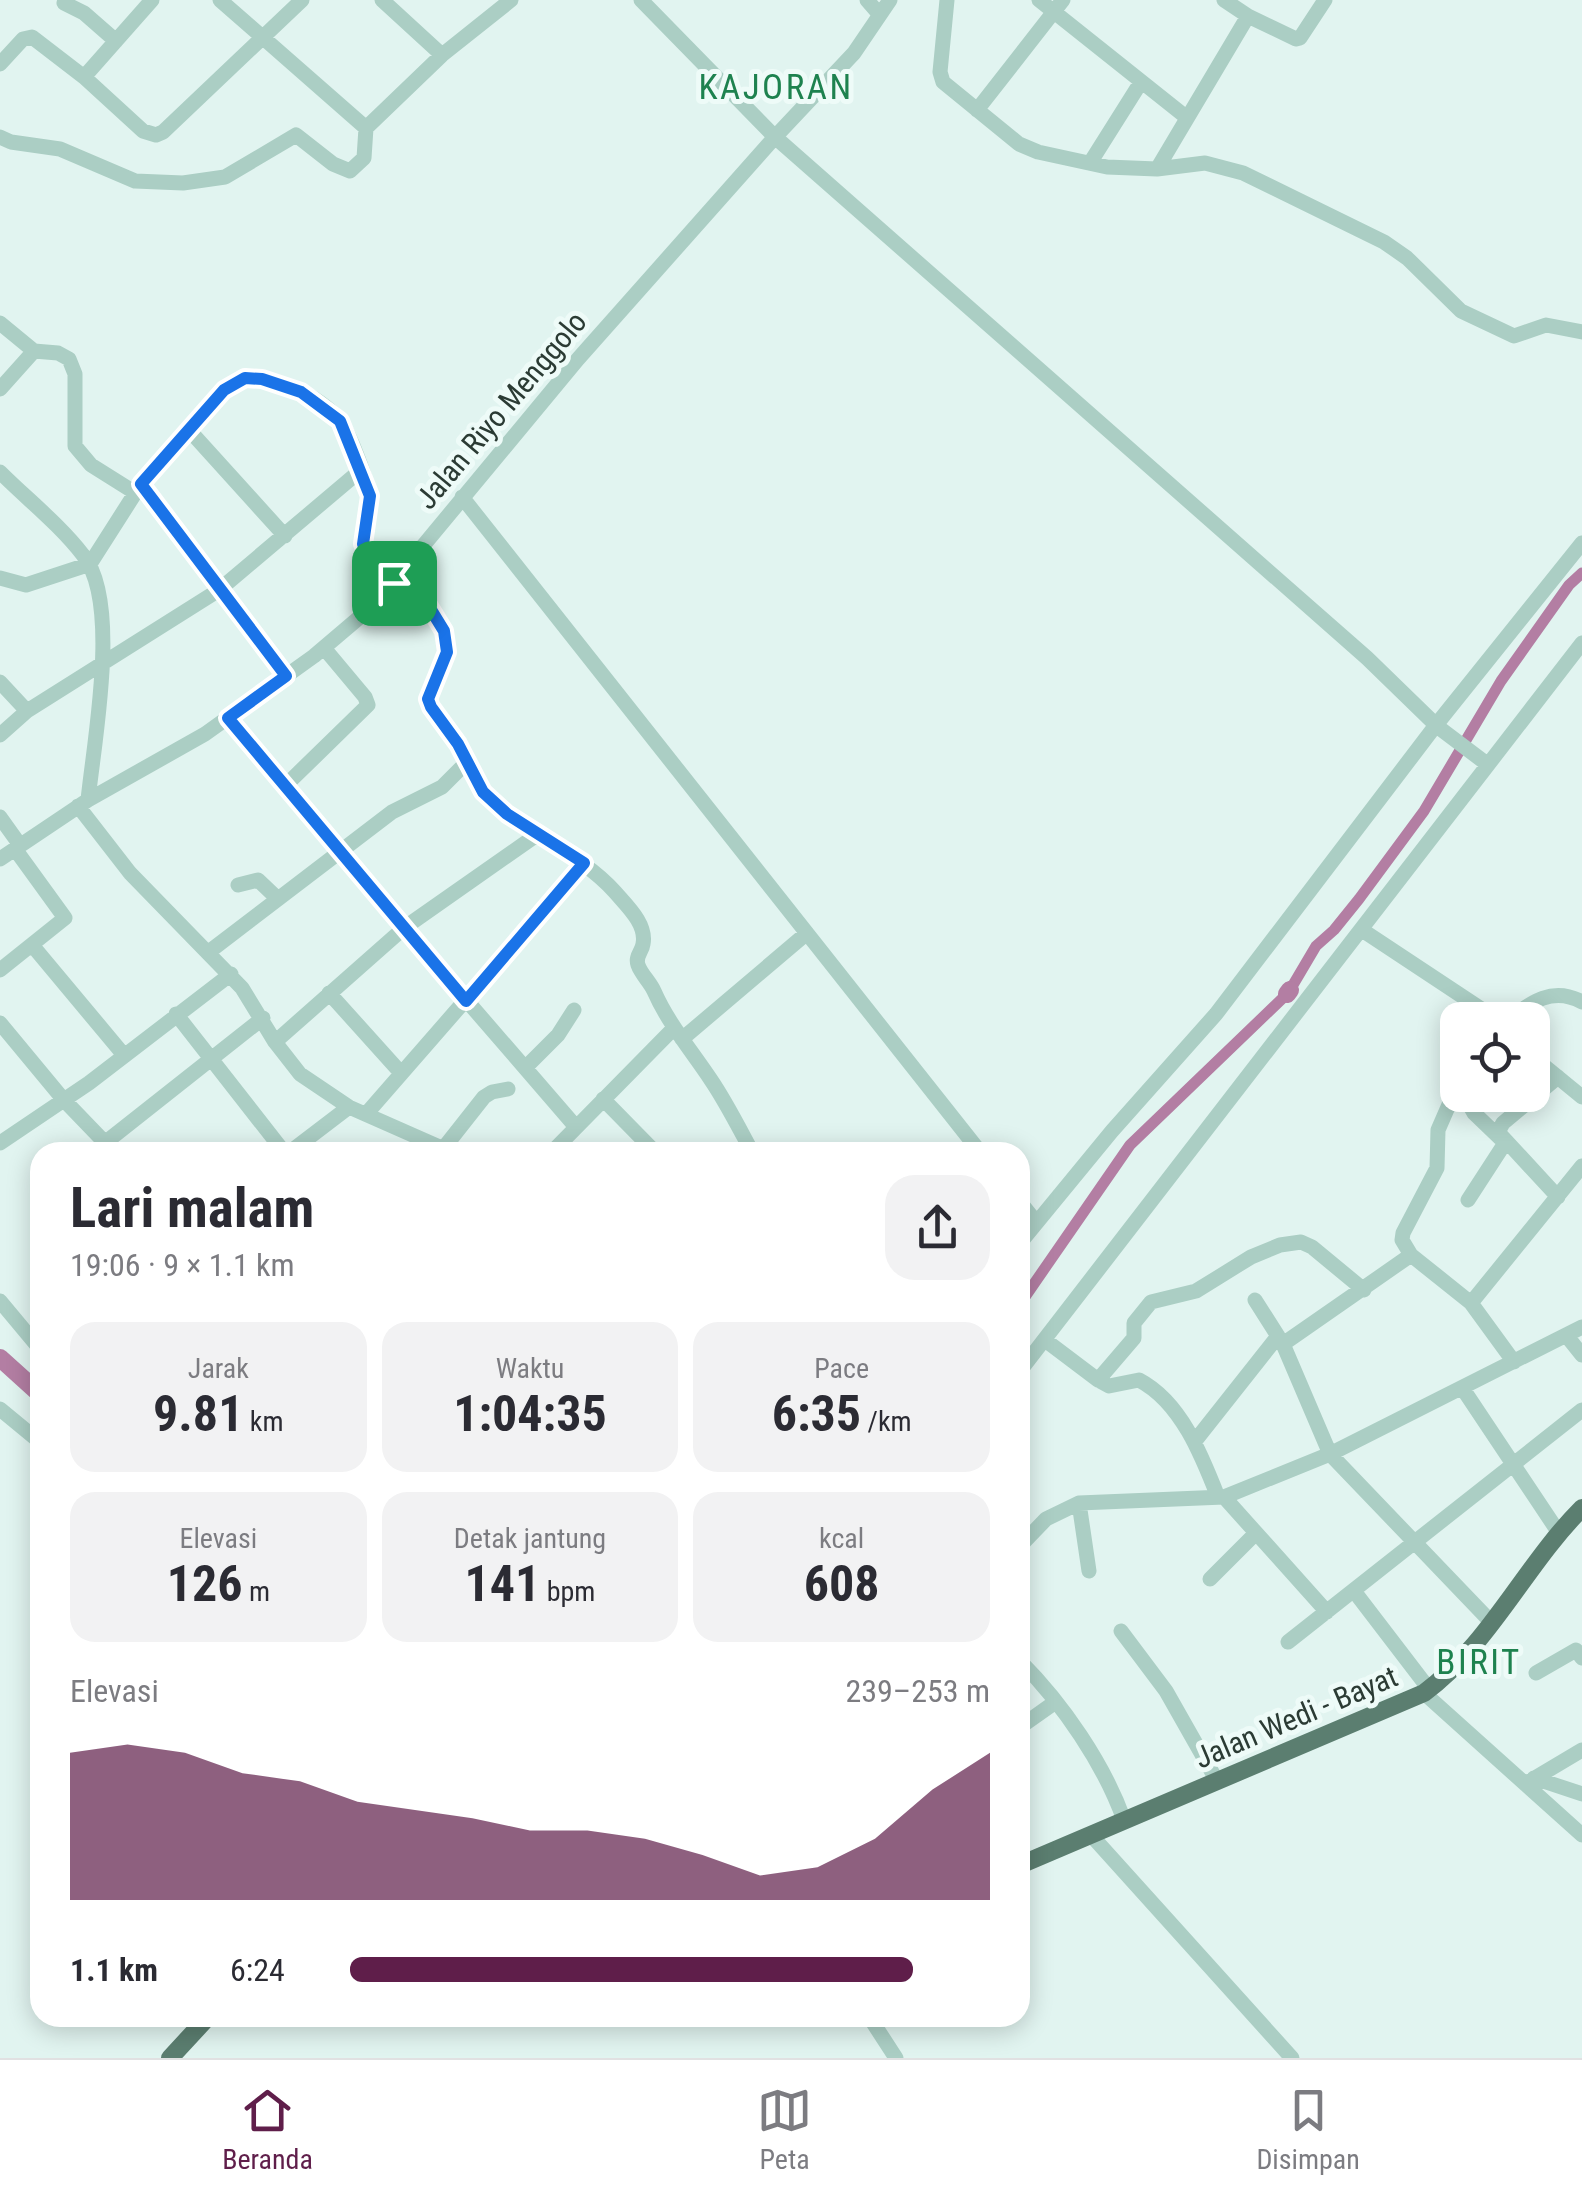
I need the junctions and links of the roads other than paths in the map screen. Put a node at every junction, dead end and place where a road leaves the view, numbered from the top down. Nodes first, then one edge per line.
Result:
1 (152, 0) edge
2 (220, 0) edge
3 (302, 0) edge
4 (382, 0) edge
5 (511, 0) edge
6 (641, 0) edge
7 (867, 0) edge
8 (890, 0) edge
9 (947, 0) edge
10 (1039, 0) edge
11 (1224, 0) edge
12 (1324, 0) edge
13 (64, 4) dead end
14 (1058, 6) edge
15 (880, 15) junction
16 (1248, 16) junction
17 (262, 38) junction
18 (116, 42) junction
19 (442, 55) junction
20 (0, 64) edge
21 (84, 77) junction
22 (1141, 82) junction
23 (977, 110) junction
24 (1186, 117) junction
25 (366, 128) junction
26 (0, 137) edge
27 (775, 137) junction
28 (1090, 163) junction
29 (1157, 169) junction
30 (0, 323) edge
31 (1582, 332) edge
32 (34, 351) junction
33 (0, 389) edge
34 (190, 432) junction
35 (361, 470) junction
36 (0, 472) edge
37 (138, 488) junction
38 (462, 497) junction
39 (285, 536) junction
40 (1582, 544) edge
41 (88, 566) junction
42 (0, 578) edge
43 (394, 583) junction
44 (219, 590) junction
45 (1582, 642) edge
46 (324, 648) junction
47 (103, 663) junction
48 (286, 676) junction
49 (0, 682) edge
50 (27, 711) junction
51 (228, 718) junction
52 (1437, 726) junction
53 (0, 734) edge
54 (467, 762) junction
55 (1485, 763) junction
56 (285, 786) junction
57 (83, 803) junction
58 (0, 818) edge
59 (538, 834) junction
60 (17, 847) junction
61 (340, 850) junction
62 (0, 860) edge
63 (584, 863) junction
64 (238, 885) dead end
65 (278, 899) junction
66 (404, 928) junction
67 (1362, 930) junction
68 (808, 933) junction
69 (32, 945) junction
70 (210, 951) junction
71 (0, 970) edge
72 (231, 974) junction
73 (329, 992) junction
74 (466, 1001) junction
75 (1471, 1002) edge
76 (1535, 1002) edge
77 (1582, 1002) edge
78 (574, 1010) dead end
79 (176, 1014) junction
80 (263, 1018) junction
81 (0, 1023) edge
82 (678, 1034) junction
83 (274, 1042) junction
84 (123, 1054) junction
85 (211, 1061) junction
86 (525, 1068) junction
87 (1550, 1071) edge
88 (402, 1073) junction
89 (1558, 1077) junction
90 (508, 1089) dead end
91 (1582, 1097) edge
92 (62, 1099) junction
93 (603, 1099) junction
94 (349, 1107) junction
95 (1446, 1112) edge
96 (1473, 1112) edge
97 (367, 1113) junction
98 (576, 1127) junction
99 (1502, 1140) junction
100 (105, 1142) edge
101 (116, 1142) edge
102 (279, 1142) edge
103 (301, 1142) edge
104 (428, 1142) edge
105 (453, 1142) edge
106 (562, 1142) edge
107 (645, 1142) edge
108 (746, 1142) edge
109 (972, 1142) edge
110 (0, 1143) edge
111 (1582, 1166) edge
112 (1558, 1197) junction
113 (1468, 1200) dead end
114 (1030, 1214) edge
115 (1036, 1222) junction
116 (1030, 1230) edge
117 (1411, 1256) junction
118 (1364, 1290) junction
119 (1255, 1300) dead end
120 (0, 1301) edge
121 (1471, 1303) junction
122 (1582, 1327) edge
123 (1566, 1335) junction
124 (30, 1337) edge
125 (1045, 1340) junction
126 (1280, 1340) junction
127 (1582, 1355) edge
128 (1030, 1359) edge
129 (1514, 1362) junction
130 (1098, 1380) junction
131 (1463, 1389) junction
132 (0, 1409) edge
133 (1582, 1410) edge
134 (30, 1434) edge
135 (1195, 1441) junction
136 (1330, 1454) junction
137 (1514, 1464) junction
138 (1221, 1497) junction
139 (1079, 1503) junction
140 (1582, 1508) edge
141 (1559, 1533) junction
142 (1255, 1534) junction
143 (1030, 1536) edge
144 (1417, 1543) junction
145 (1089, 1571) dead end
146 (1210, 1579) dead end
147 (1354, 1591) junction
148 (1327, 1612) junction
149 (1492, 1623) junction
150 (1121, 1630) dead end
151 (1288, 1642) dead end
152 (1580, 1651) edge
153 (1030, 1673) edge
154 (1536, 1674) dead end
155 (1427, 1691) junction
156 (1054, 1703) junction
157 (1030, 1721) edge
158 (1582, 1750) edge
159 (1217, 1781) junction
160 (1530, 1781) junction
161 (1582, 1794) edge
162 (1124, 1820) junction
163 (1582, 1834) edge
164 (1090, 1835) junction
165 (1030, 1860) edge
166 (199, 2027) edge
167 (876, 2027) edge
168 (170, 2058) edge
169 (896, 2058) edge
170 (1292, 2058) edge

1 - 18 street
2 - 17 street
3 - 17 street
4 - 19 street
5 - 19 street
6 - 27 street
7 - 15 street
8 - 15 street, Jalan Riyo Menggolo
9 - 23 street
10 - 14 street
11 - 16 street
12 - 16 street
13 - 18 street
14 - 22 street
14 - 23 street
15 - 27 street, Jalan Riyo Menggolo
16 - 24 street
17 - 21 street
17 - 25 street
18 - 21 street
19 - 25 street
20 - 21 street
22 - 24 street
22 - 28 street
23 - 28 street
24 - 29 street
25 - 26 street
27 - 38 street, Jalan Riyo Menggolo
27 - 52 street
28 - 29 street
29 - 31 street
30 - 32 street
32 - 33 street
32 - 37 street
34 - 35 street
34 - 37 street
34 - 39 street
35 - 39 street
35 - 43 street
36 - 41 street
37 - 41 street
37 - 44 street
38 - 43 street, Jalan Riyo Menggolo
38 - 68 street
39 - 44 street
40 - 52 street
41 - 42 street
41 - 47 street
43 - 46 street, Jalan Riyo Menggolo
43 - 54 street
44 - 47 street
44 - 48 street
45 - 55 street
46 - 48 street, Jalan Riyo Menggolo
46 - 56 street
47 - 50 street
47 - 57 street
48 - 51 street, Jalan Riyo Menggolo
49 - 50 street
50 - 53 street
51 - 56 street
51 - 57 street, Jalan Riyo Menggolo
52 - 55 street
52 - 115 street
54 - 59 street
54 - 61 street
55 - 67 street
56 - 61 street
57 - 60 street, Jalan Riyo Menggolo
57 - 70 street
58 - 60 street
59 - 63 street
59 - 66 street
60 - 62 street, Jalan Riyo Menggolo
60 - 69 street
61 - 65 street
61 - 66 street
63 - 74 street
63 - 82 street
64 - 65 street
65 - 70 street
66 - 73 street
66 - 74 street
67 - 75 street
67 - 125 street
68 - 82 street
68 - 109 street
69 - 71 street
69 - 84 street
70 - 72 street
72 - 79 street
72 - 80 street
73 - 83 street
73 - 88 street
74 - 86 street
74 - 88 street
76 - 77 street
78 - 86 street
79 - 84 street
79 - 85 street
80 - 83 street
80 - 85 street
81 - 92 street
82 - 93 street
82 - 108 street
83 - 94 street
84 - 92 street
85 - 101 street
85 - 102 street
86 - 98 street
87 - 89 street
88 - 97 street
89 - 91 street
89 - 99 street
90 - 105 street
92 - 100 street
92 - 110 street
93 - 98 street
93 - 107 street
94 - 97 street
94 - 103 street
95 - 117 street
96 - 99 street
97 - 104 street
98 - 106 street
99 - 112 street
99 - 113 street
111 - 112 street
112 - 121 street
114 - 115 street
115 - 116 street
117 - 118 street
117 - 121 street
118 - 126 street
118 - 130 street
119 - 126 street
120 - 124 street
121 - 129 street
122 - 123 street
123 - 127 street
123 - 129 street
125 - 128 street
125 - 130 street
126 - 135 street
126 - 136 street
129 - 131 street
130 - 135 street
131 - 136 street
131 - 137 street
132 - 134 street
133 - 137 street
135 - 138 street
136 - 138 street
136 - 144 street
137 - 141 street
137 - 144 street
138 - 139 street
138 - 142 street
139 - 143 street
139 - 145 street
140 - 141 main road, Jalan Wedi - Bayat
141 - 149 main road, Jalan Wedi - Bayat
142 - 146 street
142 - 148 street
144 - 147 street
144 - 149 street
147 - 148 street
147 - 155 street
148 - 151 street
149 - 155 main road, Jalan Wedi - Bayat
150 - 159 street
152 - 154 street
153 - 156 street
155 - 159 main road, Jalan Wedi - Bayat
155 - 160 street
156 - 157 street
156 - 162 street
158 - 160 street
159 - 162 main road, Jalan Wedi - Bayat
160 - 161 street
160 - 163 street
162 - 164 main road, Jalan Wedi - Bayat
164 - 165 main road, Jalan Wedi - Bayat
164 - 170 street
166 - 168 main road
167 - 169 street

